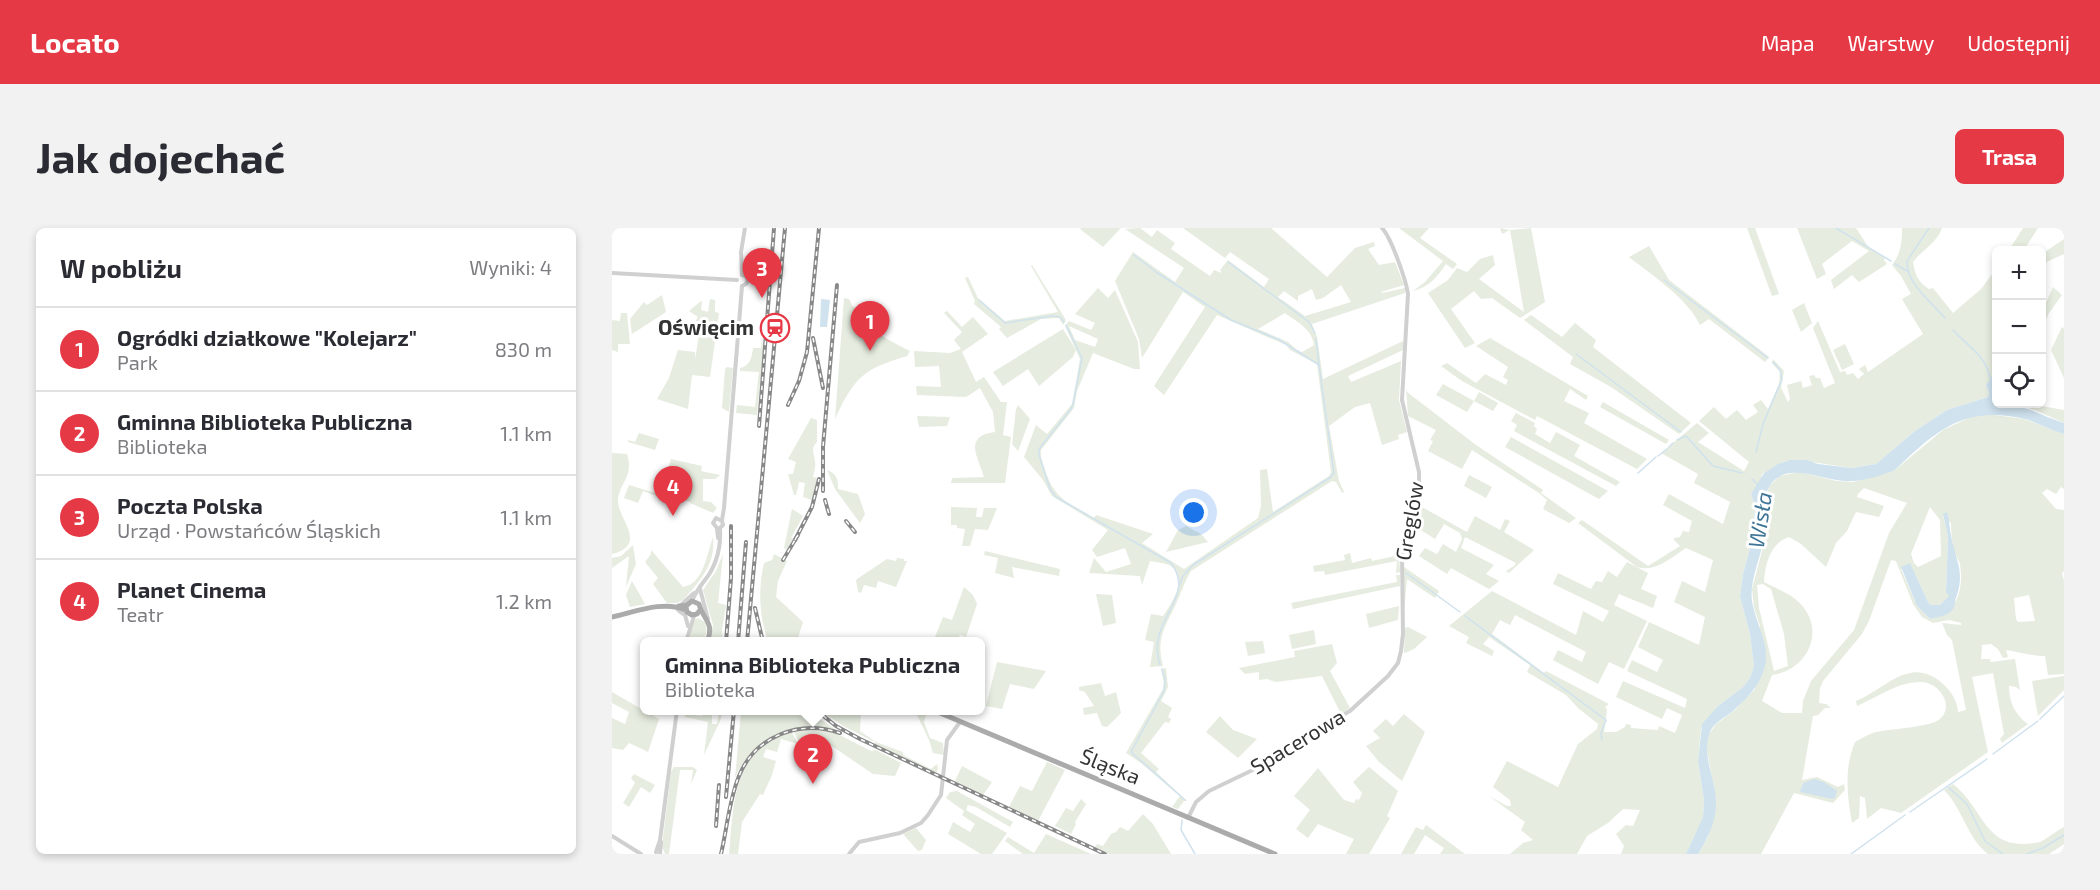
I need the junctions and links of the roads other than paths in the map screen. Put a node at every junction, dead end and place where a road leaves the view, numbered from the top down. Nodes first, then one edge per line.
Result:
1 (745, 228) edge
2 (1382, 228) edge
3 (612, 273) edge
4 (742, 275) junction
5 (737, 280) junction
6 (742, 286) junction
7 (720, 519) junction
8 (718, 528) junction
9 (698, 590) junction
10 (695, 602) junction
11 (673, 607) junction
12 (692, 612) junction
13 (612, 617) edge
14 (709, 622) junction
15 (688, 626) junction
16 (688, 632) junction
17 (687, 637) edge
18 (708, 637) edge
19 (1400, 656) joint
20 (676, 715) edge
21 (943, 715) edge
22 (960, 722) junction
23 (1188, 818) junction
24 (612, 836) edge
25 (641, 853) edge
26 (658, 853) edge
27 (849, 854) edge
28 (1275, 854) edge

1 - 4 street
2 - 19 street, Greglów
3 - 5 street
4 - 5 street
4 - 6 street
5 - 6 street
6 - 7 street
7 - 8 street
7 - 8 street
8 - 9 street
9 - 10 street
9 - 11 street
9 - 14 street
10 - 12 main road
10 - 12 main road
11 - 12 main road
11 - 13 main road
11 - 15 street
12 - 14 main road
12 - 15 street
12 - 16 street
14 - 18 main road
15 - 16 street
16 - 17 street
19 - 23 street, Spacerowa
20 - 26 street
21 - 22 main road, Śląska
22 - 23 main road, Śląska
22 - 27 street
23 - 28 main road, Śląska
24 - 25 street

